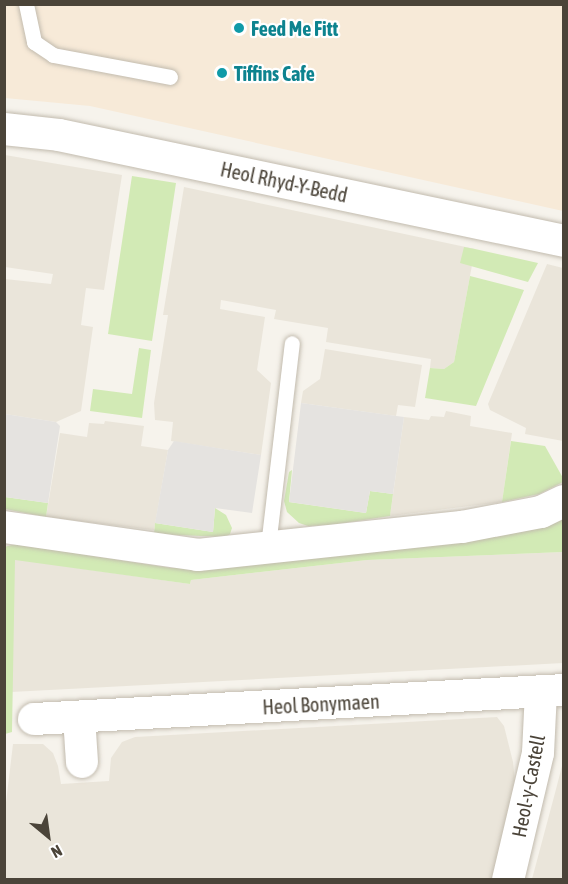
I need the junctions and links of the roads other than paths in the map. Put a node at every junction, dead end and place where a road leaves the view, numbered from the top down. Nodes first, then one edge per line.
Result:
1 (26, 4) edge
2 (170, 77) dead end
3 (4, 129) edge
4 (564, 241) edge
5 (292, 343) dead end
6 (564, 501) edge
7 (4, 527) edge
8 (268, 546) junction
9 (552, 691) edge
10 (79, 717) junction
11 (34, 719) dead end
12 (82, 762) dead end
13 (508, 879) edge

1 - 2 lane
3 - 4 street, Heol Rhyd-Y-Bedd
5 - 8 lane
6 - 8 street
7 - 8 street
9 - 10 street, Heol Bonymaen
9 - 13 street, Heol-y-Castell
10 - 11 street, Heol Bonymaen
10 - 12 street

